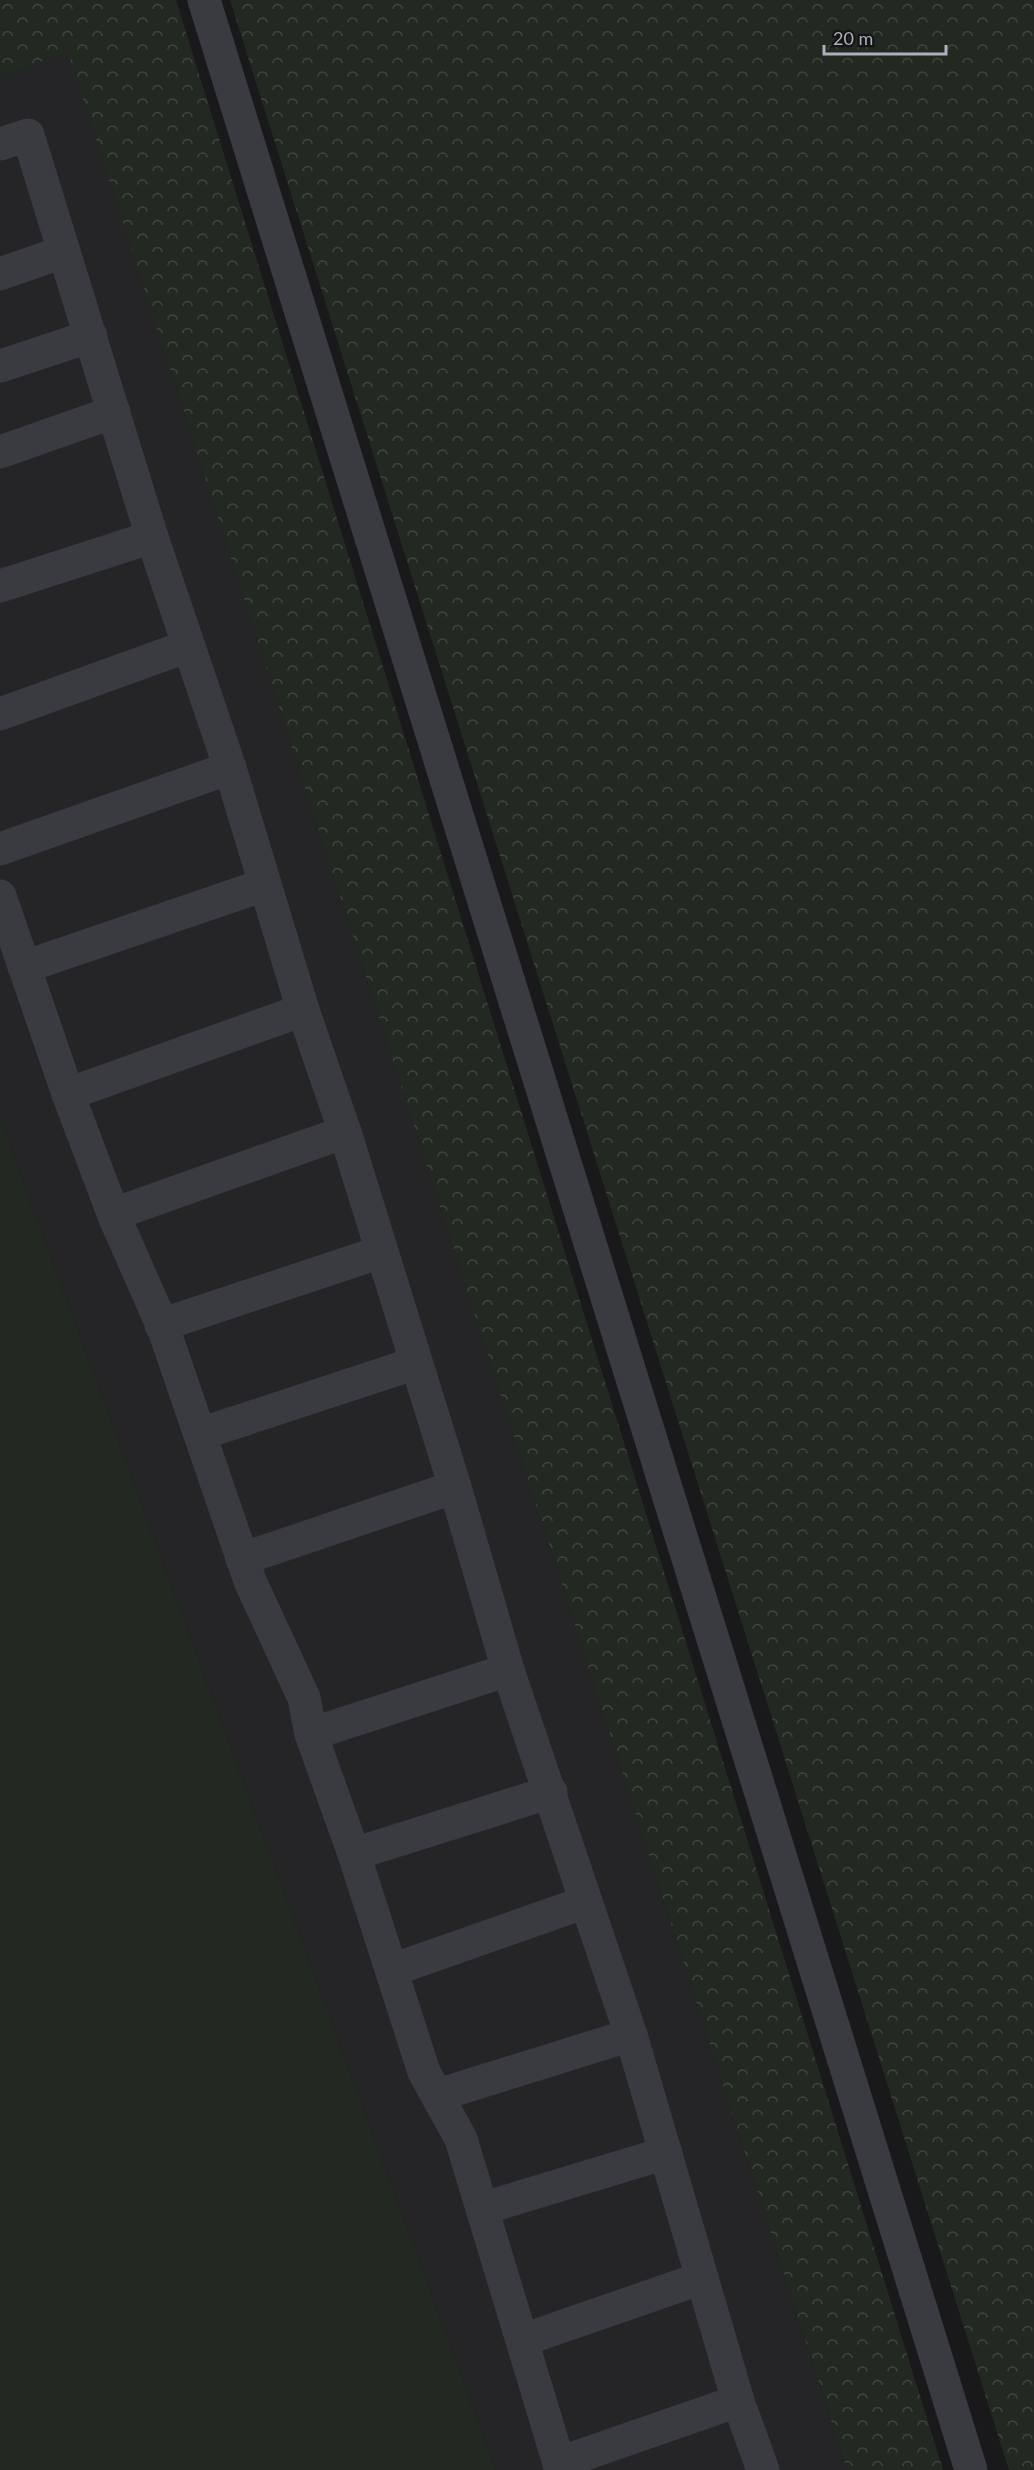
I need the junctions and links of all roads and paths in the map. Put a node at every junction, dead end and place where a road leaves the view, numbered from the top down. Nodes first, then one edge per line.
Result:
1 (204, 0) edge
2 (0, 144) edge
3 (63, 252) junction
4 (0, 274) edge
5 (91, 336) junction
6 (0, 366) edge
7 (114, 412) junction
8 (0, 452) edge
9 (152, 537) junction
10 (0, 586) edge
11 (188, 646) junction
12 (0, 714) edge
13 (230, 768) junction
14 (0, 849) edge
15 (264, 885) junction
16 (0, 896) edge
17 (24, 966) junction
18 (303, 1010) junction
19 (68, 1095) junction
20 (345, 1132) junction
21 (114, 1214) junction
22 (381, 1252) junction
23 (161, 1325) junction
24 (416, 1363) junction
25 (200, 1434) junction
26 (455, 1486) junction
27 (242, 1559) junction
28 (508, 1670) junction
29 (311, 1734) junction
30 (551, 1792) junction
31 (354, 1854) junction
32 (586, 1902) junction
33 (392, 1970) junction
34 (631, 2035) junction
35 (438, 2095) junction
36 (666, 2153) junction
37 (484, 2208) junction
38 (702, 2278) junction
39 (523, 2340) junction
40 (738, 2401) junction
41 (560, 2466) edge
42 (763, 2470) edge
43 (971, 2470) edge

1 - 43 lane
2 - 3 lane
3 - 4 lane
3 - 5 lane
5 - 6 lane
5 - 7 lane
7 - 8 lane
7 - 9 lane
9 - 10 lane
9 - 11 lane
11 - 12 lane
11 - 13 lane
13 - 14 lane
13 - 15 lane
15 - 17 lane
15 - 18 lane
16 - 17 lane
17 - 19 lane
18 - 19 lane
18 - 20 lane
19 - 21 lane
20 - 21 lane
20 - 22 lane
21 - 23 lane
22 - 23 lane
22 - 24 lane
23 - 25 lane
24 - 25 lane
24 - 26 lane
25 - 27 lane
26 - 27 lane
26 - 28 lane
27 - 29 lane
28 - 29 lane
28 - 30 lane
29 - 31 lane
30 - 31 lane
30 - 32 lane
31 - 33 lane
32 - 33 lane
32 - 34 lane
33 - 35 lane
34 - 35 lane
34 - 36 lane
35 - 37 lane
36 - 37 lane
36 - 38 lane
37 - 39 lane
38 - 39 lane
38 - 40 lane
39 - 41 lane
40 - 41 lane
40 - 42 lane

